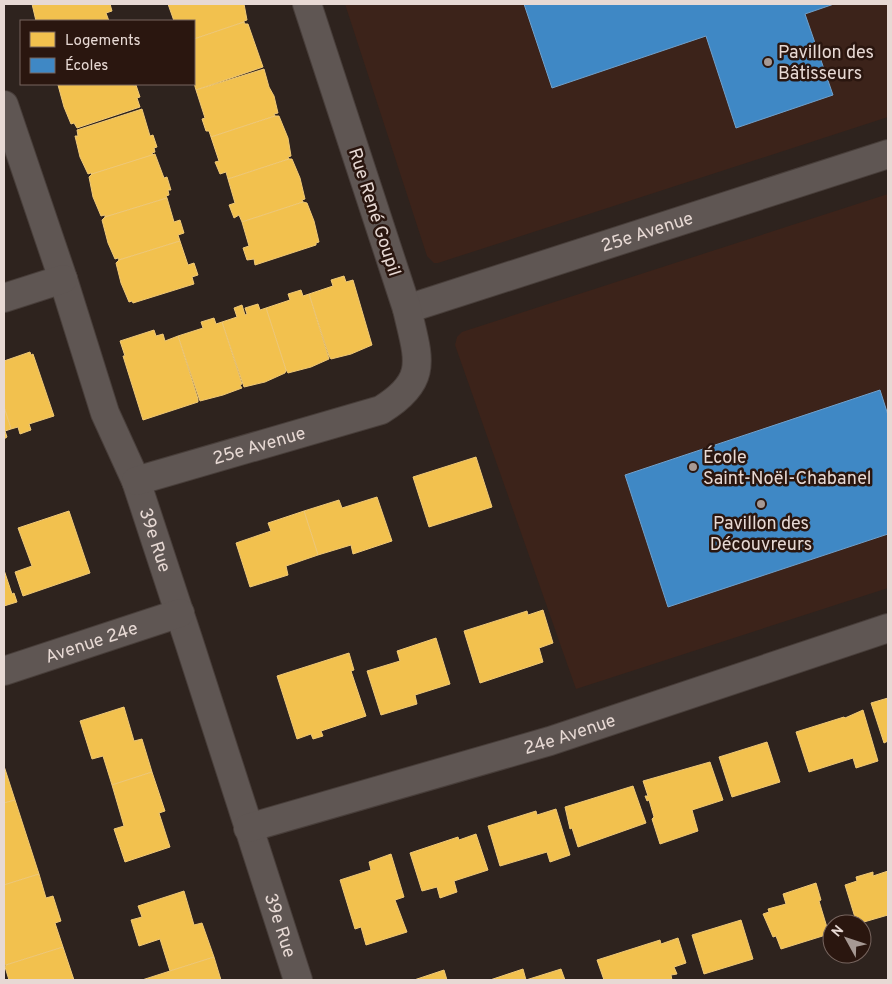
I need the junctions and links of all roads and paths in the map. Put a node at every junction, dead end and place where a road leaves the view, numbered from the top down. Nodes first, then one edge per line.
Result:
1 (307, 4) edge
2 (4, 105) edge
3 (888, 154) edge
4 (63, 279) junction
5 (4, 298) edge
6 (407, 309) junction
7 (381, 410) joint
8 (136, 481) junction
9 (180, 613) junction
10 (888, 628) edge
11 (4, 671) edge
12 (248, 828) junction
13 (298, 980) edge

1 - 6 street, Rue René Goupil
2 - 4 street, 39e Rue
3 - 6 street, 25e Avenue
4 - 5 street
4 - 8 street, 39e Rue
6 - 7 street, Rue René Goupil
7 - 8 street, 25e Avenue
8 - 9 street, 39e Rue
9 - 11 street, Avenue 24e
9 - 12 street, 39e Rue
10 - 12 street, 24e Avenue
12 - 13 street, 39e Rue

